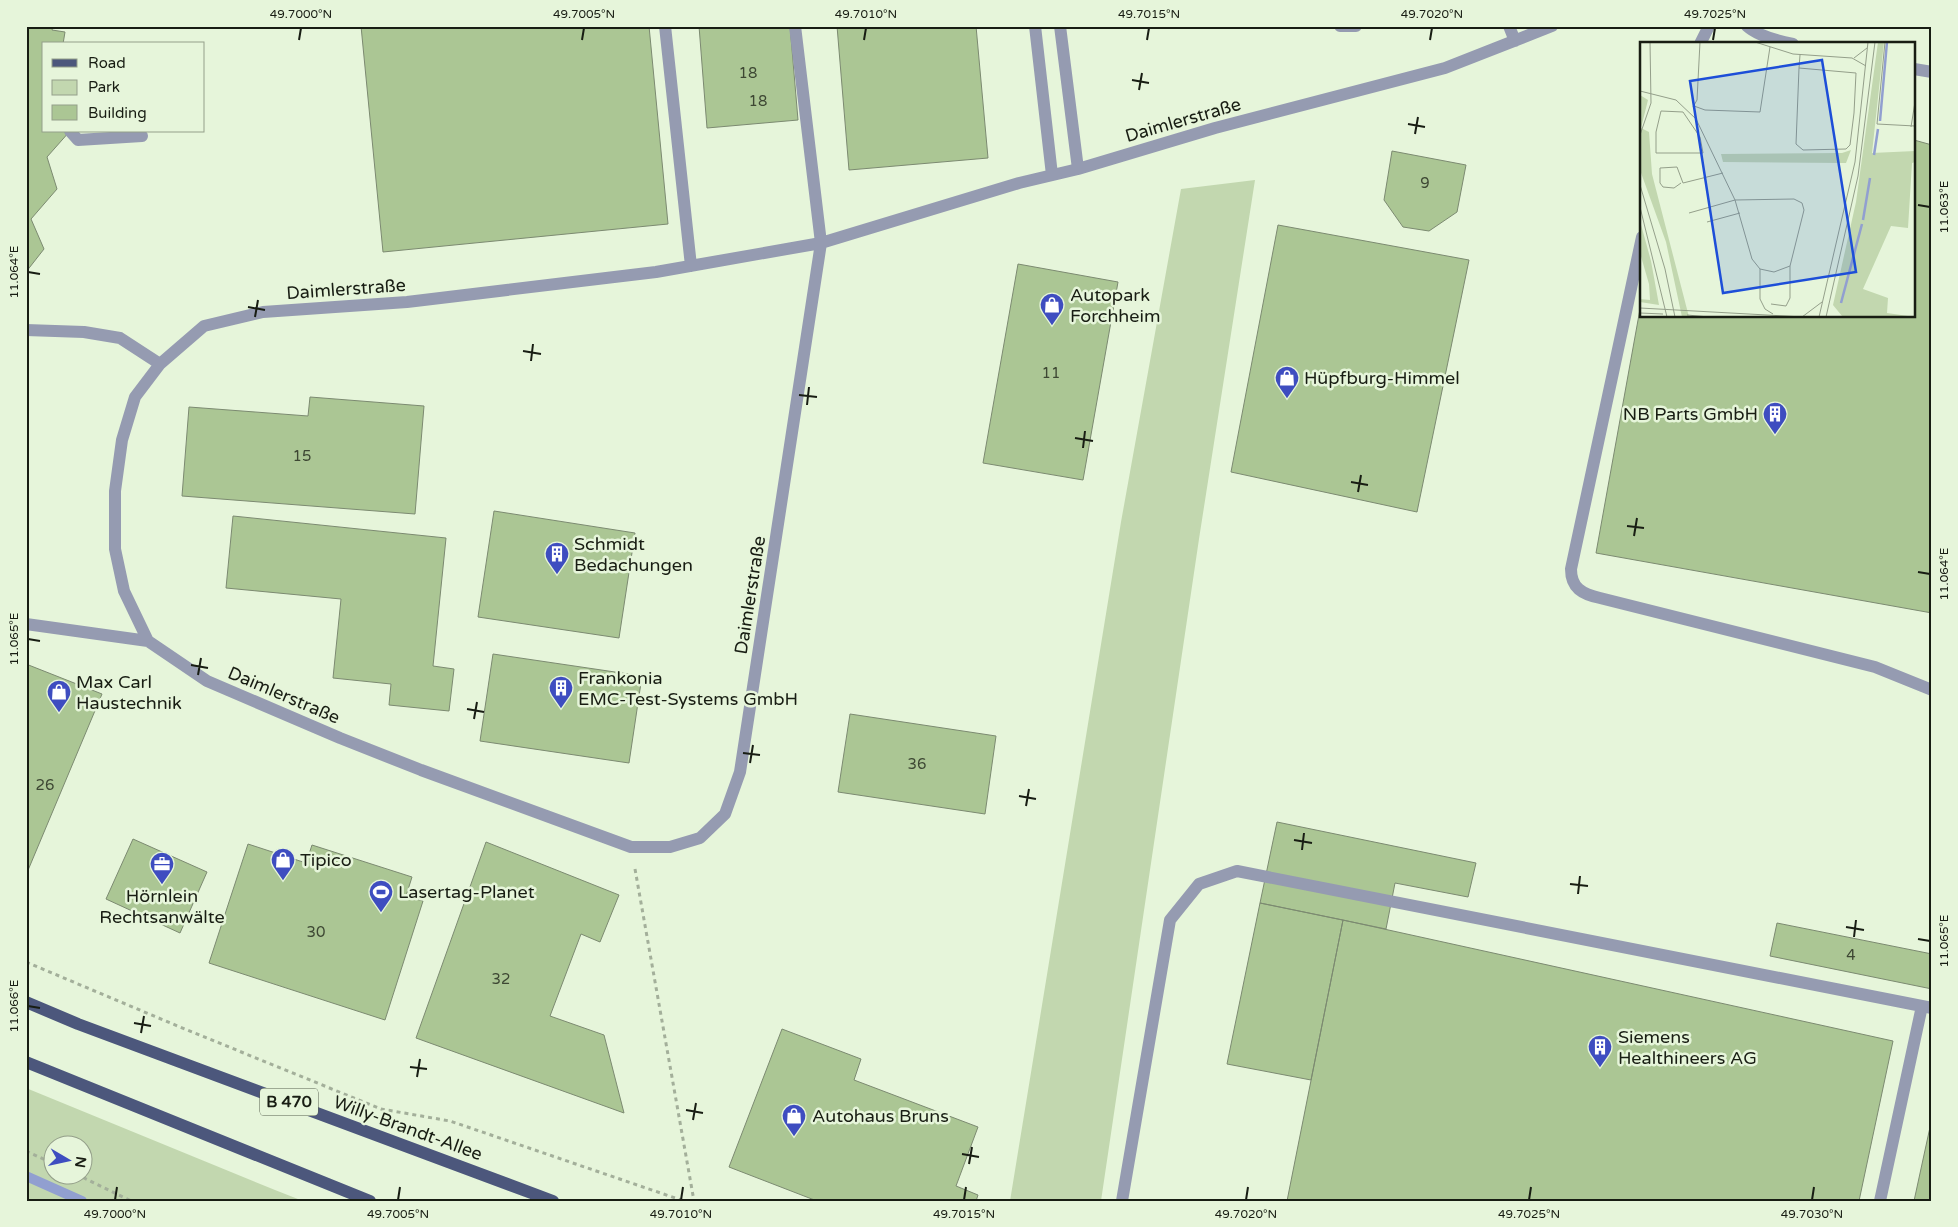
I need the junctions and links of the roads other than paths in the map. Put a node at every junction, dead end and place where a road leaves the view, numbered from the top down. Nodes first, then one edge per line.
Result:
1 (665, 26) edge
2 (795, 26) edge
3 (1035, 26) edge
4 (1060, 26) edge
5 (1340, 26) edge
6 (1356, 26) edge
7 (1509, 26) edge
8 (1552, 26) edge
9 (1709, 26) edge
10 (1747, 26) edge
11 (1515, 41) junction
12 (1701, 42) edge
13 (1784, 42) edge
14 (1916, 69) edge
15 (1932, 72) edge
16 (71, 132) edge
17 (142, 136) dead end
18 (1078, 169) junction
19 (1052, 175) junction
20 (821, 243) junction
21 (1640, 246) edge
22 (691, 266) junction
23 (26, 330) edge
24 (160, 364) junction
25 (26, 624) edge
26 (148, 641) junction
27 (1932, 690) edge
28 (26, 1002) edge
29 (1927, 1007) edge
30 (26, 1062) edge
31 (370, 1201) edge
32 (553, 1201) edge
33 (1122, 1201) edge
34 (1880, 1201) edge

1 - 22 street
2 - 20 street
3 - 19 street
4 - 18 street
5 - 6 street
7 - 11 street
8 - 11 street, Daimlerstraße
9 - 12 street
10 - 13 street
11 - 18 street, Daimlerstraße
14 - 15 street
16 - 17 street
18 - 19 street, Daimlerstraße
19 - 20 street, Daimlerstraße
20 - 22 street, Daimlerstraße
20 - 26 street, Daimlerstraße
21 - 27 street
22 - 24 street, Daimlerstraße
23 - 24 street
24 - 26 street, Daimlerstraße
25 - 26 street
28 - 32 main road, Willy-Brandt-Allee / B 470
29 - 33 street
29 - 34 street
30 - 31 main road

